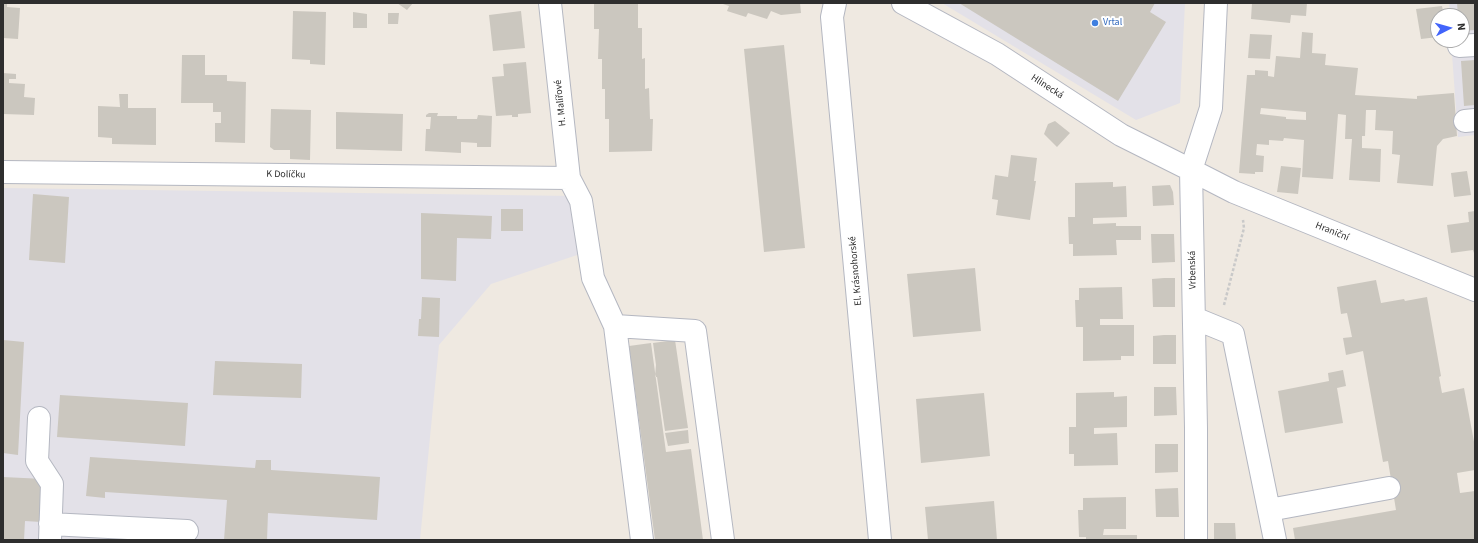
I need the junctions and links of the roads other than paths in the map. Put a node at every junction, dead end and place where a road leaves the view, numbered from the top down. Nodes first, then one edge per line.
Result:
1 (550, 3) edge
2 (835, 3) edge
3 (903, 3) edge
4 (1216, 3) edge
5 (1191, 170) junction
6 (3, 172) edge
7 (569, 178) junction
8 (1475, 290) edge
9 (1194, 318) junction
10 (615, 326) junction
11 (39, 418) dead end
12 (1389, 488) dead end
13 (1269, 510) junction
14 (187, 531) dead end
15 (50, 532) edge
16 (642, 540) edge
17 (723, 540) edge
18 (880, 540) edge
19 (1196, 540) edge
20 (1275, 540) edge

1 - 7 street, H. Malířové
2 - 18 street, El. Krásnohorské
3 - 5 street, Hlinecká
4 - 5 street, Vrbenská
5 - 8 street, Hraniční
5 - 9 street, Vrbenská
6 - 7 street, K Dolíčku
7 - 10 street, H. Malířové
9 - 13 street
9 - 19 street, Vrbenská
10 - 16 street, H. Malířové
10 - 17 street
11 - 15 street
12 - 13 street
13 - 20 street
14 - 15 street

